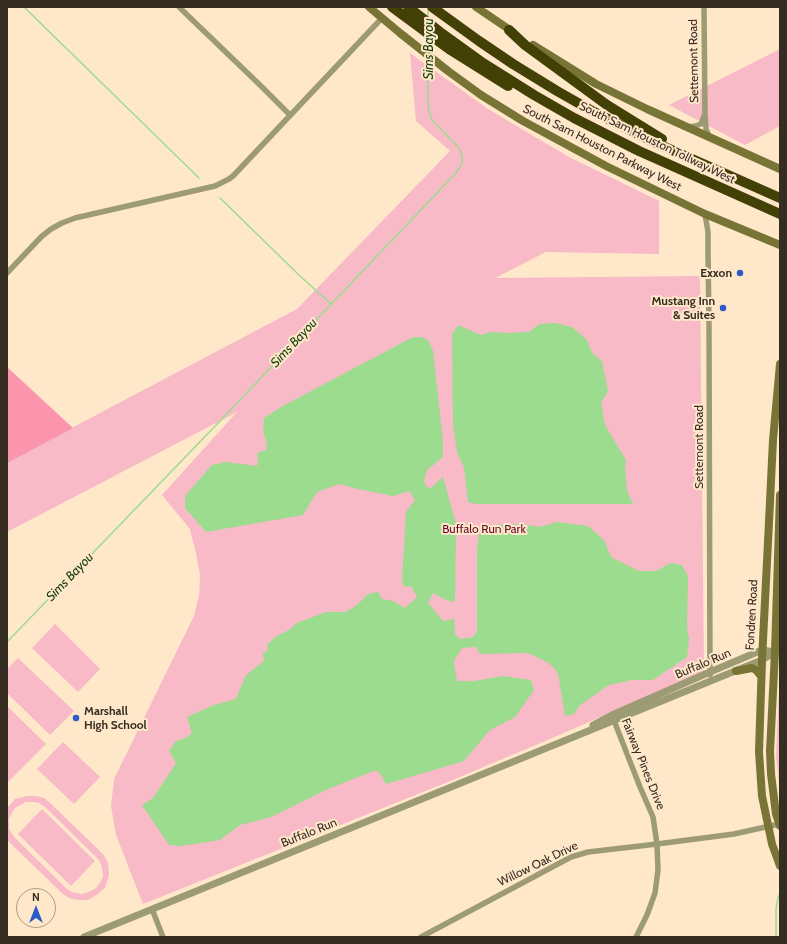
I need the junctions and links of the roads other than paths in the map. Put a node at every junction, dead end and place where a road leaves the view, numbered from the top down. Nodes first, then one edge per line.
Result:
1 (179, 7) edge
2 (368, 7) edge
3 (392, 7) edge
4 (476, 7) edge
5 (704, 7) edge
6 (436, 10) edge
7 (409, 12) edge
8 (382, 18) junction
9 (510, 30) junction
10 (705, 114) junction
11 (290, 115) junction
12 (688, 127) junction
13 (607, 135) junction
14 (709, 136) junction
15 (708, 166) junction
16 (780, 169) edge
17 (780, 198) edge
18 (705, 214) junction
19 (780, 214) edge
20 (776, 240) edge
21 (780, 245) edge
22 (780, 248) edge
23 (7, 273) edge
24 (780, 364) edge
25 (776, 443) edge
26 (780, 495) edge
27 (768, 522) junction
28 (779, 522) junction
29 (765, 592) junction
30 (777, 592) junction
31 (762, 650) junction
32 (777, 652) edge
33 (762, 660) junction
34 (736, 671) junction
35 (710, 672) junction
36 (761, 676) junction
37 (710, 680) junction
38 (613, 718) junction
39 (770, 751) junction
40 (759, 752) junction
41 (780, 825) edge
42 (768, 826) junction
43 (657, 844) junction
44 (780, 866) edge
45 (152, 909) junction
46 (84, 937) edge
47 (163, 937) edge
48 (421, 937) edge
49 (636, 937) edge

1 - 11 street
2 - 8 main road, South Sam Houston Parkway West
3 - 7 highway
4 - 9 main road
5 - 10 street, Settemont Road
6 - 15 highway, South Sam Houston Tollway West
7 - 13 highway, South Sam Houston Tollway West
7 - 13 highway
8 - 11 street
8 - 18 main road, South Sam Houston Parkway West
9 - 12 main road
9 - 15 highway
10 - 12 street, Settemont Road
10 - 14 street, Settemont Road
11 - 23 street
12 - 14 main road
13 - 19 highway, South Sam Houston Tollway West
14 - 16 main road
15 - 17 highway, South Sam Houston Tollway West
18 - 20 main road, South Sam Houston Parkway West
18 - 35 street, Settemont Road
20 - 21 main road, South Sam Houston Parkway West
20 - 22 main road
24 - 25 main road, Fondren Road
25 - 27 main road, Fondren Road
26 - 28 main road, Fondren Road
27 - 28 main road
27 - 29 main road, Fondren Road
28 - 30 main road, Fondren Road
29 - 30 main road
29 - 31 main road, Fondren Road
30 - 32 main road, Fondren Road
31 - 32 street
31 - 33 main road, Fondren Road
31 - 35 street, Buffalo Run
32 - 33 street, Buffalo Run
32 - 39 main road, Fondren Road
33 - 34 street, Buffalo Run
33 - 36 main road, Fondren Road
34 - 36 main road
34 - 37 street, Buffalo Run
35 - 37 street, Settemont Road
35 - 38 street, Buffalo Run
36 - 40 main road, Fondren Road
37 - 38 street, Buffalo Run
38 - 43 street, Fairway Pines Drive
38 - 45 street, Buffalo Run
39 - 40 main road
39 - 41 main road, Fondren Road
40 - 42 main road, Fondren Road
41 - 42 street, Willow Oak Drive
42 - 43 street, Willow Oak Drive
42 - 44 main road, Fondren Road
43 - 48 street, Willow Oak Drive
43 - 49 street, Fairway Pines Drive
45 - 46 street, Buffalo Run
45 - 47 street

